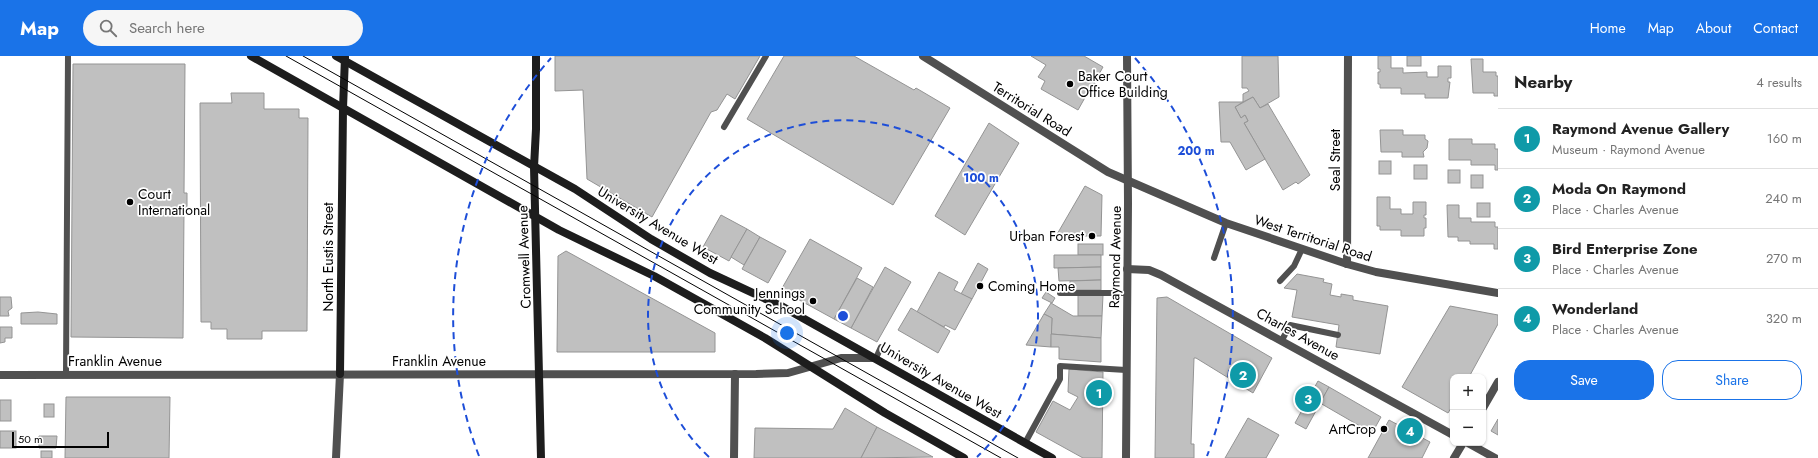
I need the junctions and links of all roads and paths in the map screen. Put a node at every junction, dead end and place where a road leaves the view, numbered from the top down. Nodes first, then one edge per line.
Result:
1 (68, 56) edge
2 (251, 56) edge
3 (336, 56) edge
4 (536, 56) edge
5 (766, 56) edge
6 (923, 56) edge
7 (1127, 56) edge
8 (1348, 56) edge
9 (345, 59) edge
10 (343, 108) junction
11 (724, 128) dead end
12 (534, 167) junction
13 (1128, 181) junction
14 (535, 216) junction
15 (1226, 222) junction
16 (1302, 249) junction
17 (1214, 258) dead end
18 (1347, 264) junction
19 (1126, 270) junction
20 (1280, 280) dead end
21 (1060, 293) dead end
22 (1127, 293) junction
23 (1498, 293) edge
24 (1338, 335) dead end
25 (1282, 340) junction
26 (881, 347) dead end
27 (876, 358) junction
28 (811, 368) junction
29 (1126, 370) junction
30 (66, 374) junction
31 (340, 374) junction
32 (539, 374) junction
33 (734, 374) junction
34 (0, 375) edge
35 (1498, 382) edge
36 (1486, 403) edge
37 (1450, 433) edge
38 (1025, 443) junction
39 (1461, 446) edge
40 (1473, 446) edge
41 (336, 458) edge
42 (541, 458) edge
43 (734, 458) edge
44 (964, 458) edge
45 (1052, 458) edge
46 (1126, 458) edge
47 (1454, 458) edge
48 (1495, 458) edge

1 - 30 lane
2 - 10 main road
3 - 9 main road, University Avenue West
4 - 12 main road, Cromwell Avenue
5 - 11 lane
6 - 13 street, Territorial Road
7 - 13 street, Raymond Avenue
8 - 18 street, Seal Street
9 - 10 main road, North Eustis Street
9 - 12 main road, University Avenue West
10 - 14 main road
10 - 31 main road, North Eustis Street
12 - 14 main road, Cromwell Avenue
12 - 27 main road, University Avenue West
13 - 15 street, West Territorial Road
13 - 19 street, Raymond Avenue
14 - 28 main road
14 - 32 main road, Cromwell Avenue
15 - 16 street, West Territorial Road
15 - 17 lane
16 - 18 street, West Territorial Road
16 - 20 lane
18 - 23 street, West Territorial Road
19 - 22 street, Raymond Avenue
19 - 25 street, Charles Avenue
21 - 22 lane
22 - 29 street, Raymond Avenue
24 - 25 lane
25 - 37 street, Charles Avenue
26 - 27 lane
27 - 28 street, Franklin Avenue
27 - 38 main road, University Avenue West
28 - 33 street, Franklin Avenue
28 - 44 main road
29 - 38 lane
29 - 46 street, Raymond Avenue
30 - 31 street, Franklin Avenue
30 - 34 street, Franklin Avenue
31 - 32 street, Franklin Avenue
31 - 41 street, North Eustis Street
32 - 33 street, Franklin Avenue
32 - 42 main road, Cromwell Avenue
33 - 43 street
35 - 36 street
38 - 45 main road, University Avenue West
39 - 47 street
40 - 48 street

